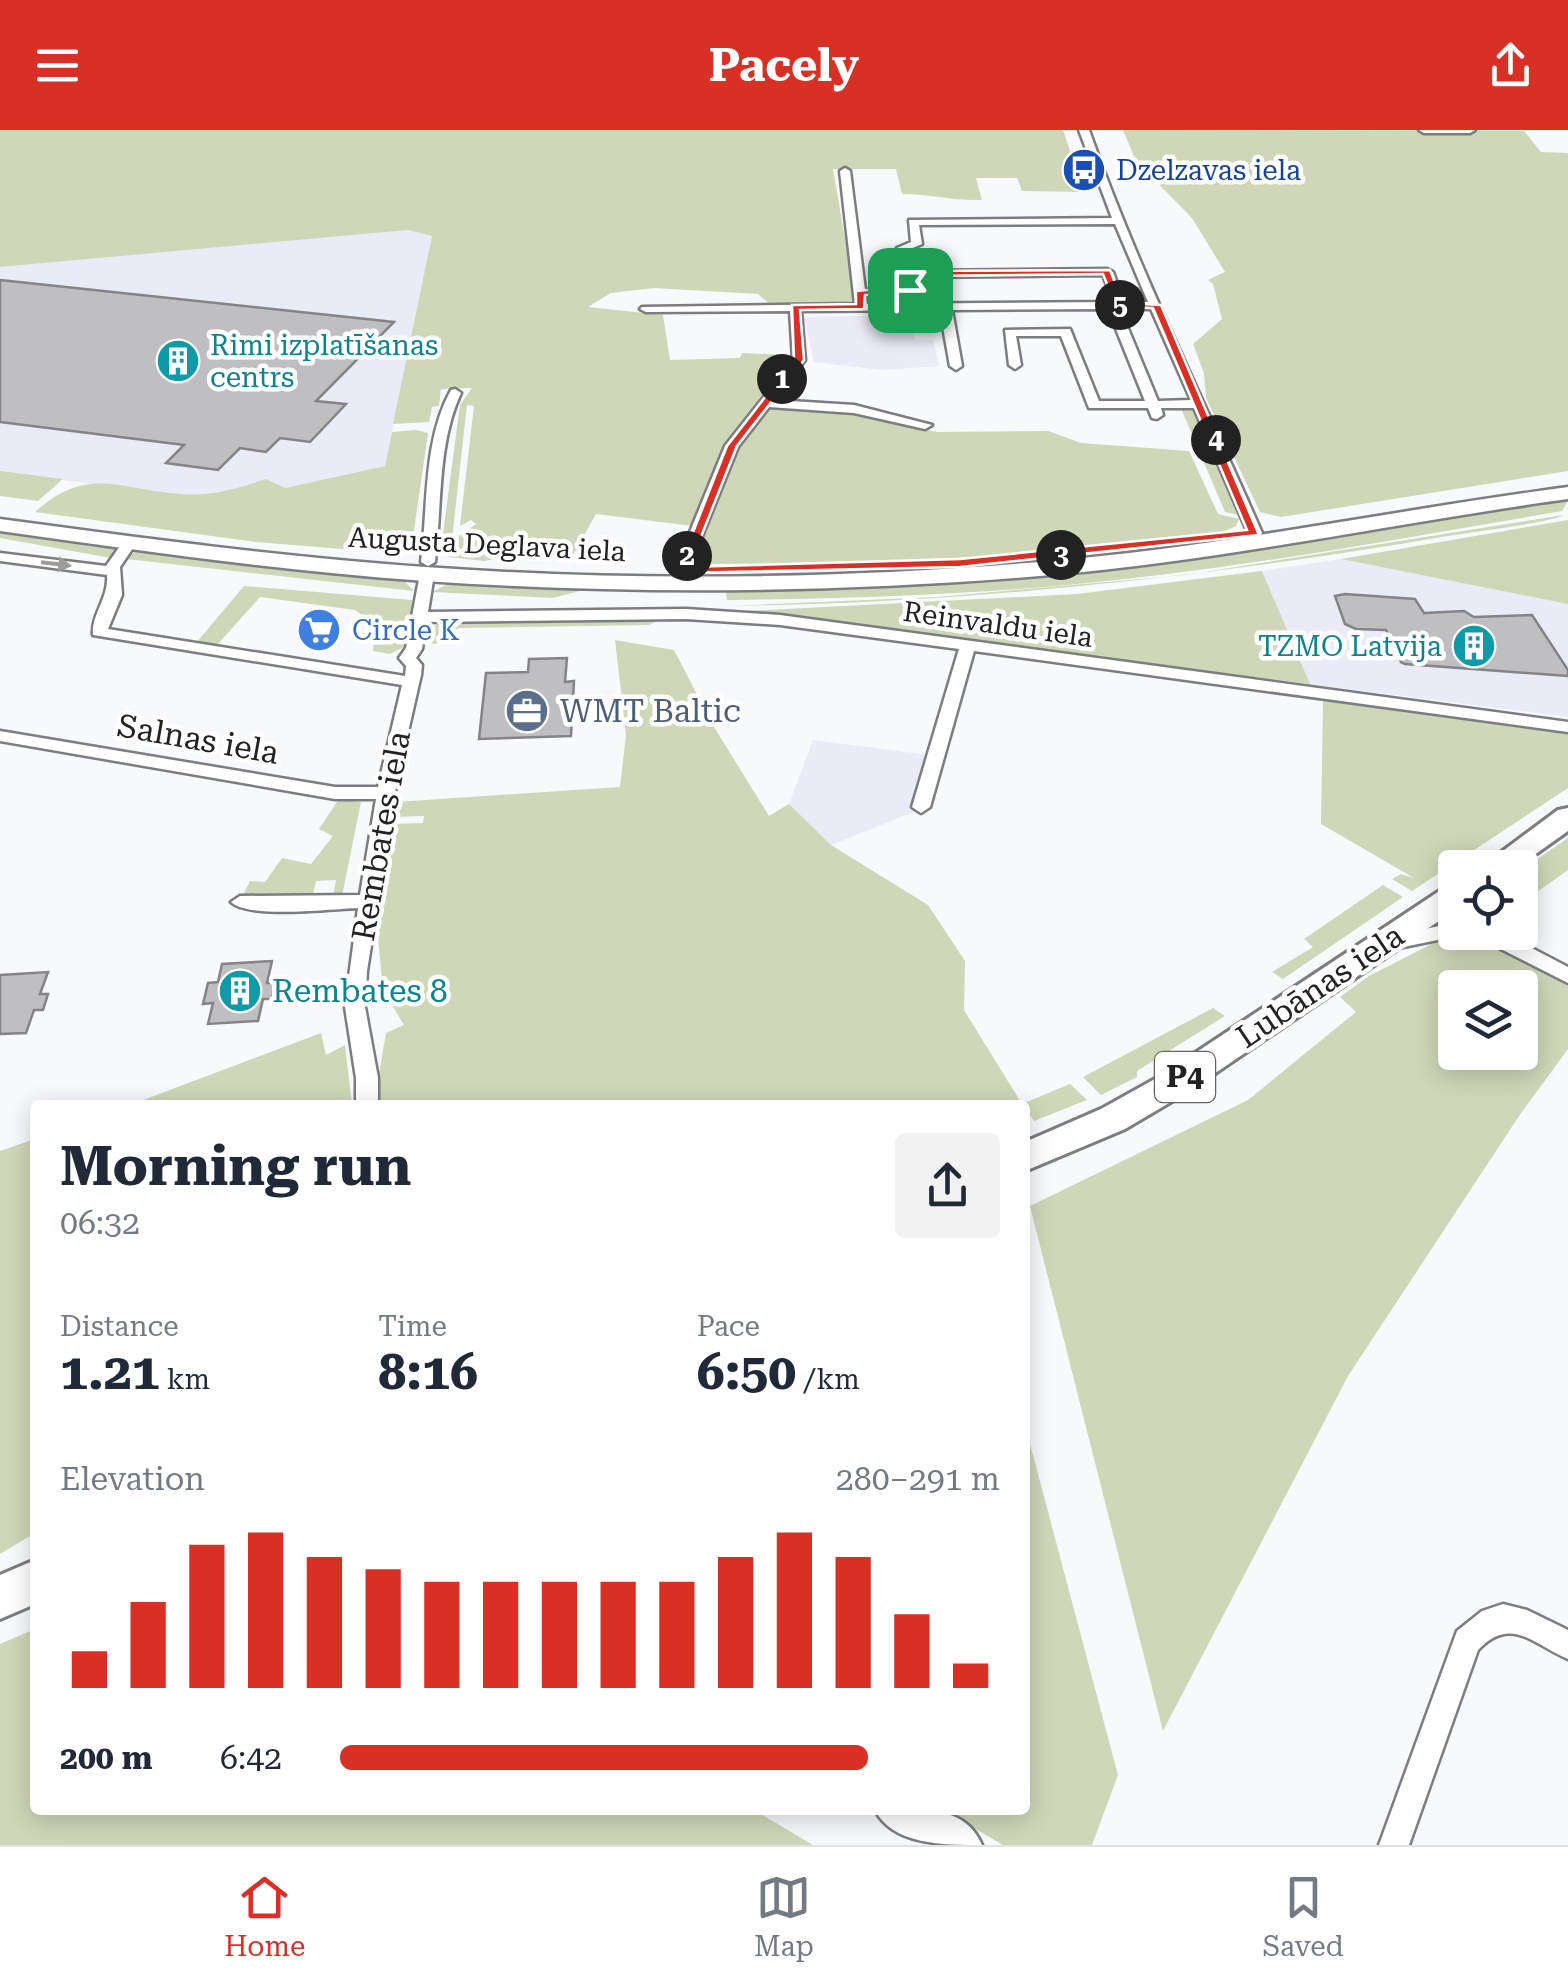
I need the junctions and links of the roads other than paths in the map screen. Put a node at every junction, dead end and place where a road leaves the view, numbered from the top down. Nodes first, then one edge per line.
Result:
1 (1084, 130) edge
2 (1424, 130) edge
3 (1470, 130) edge
4 (845, 171) dead end
5 (1119, 221) junction
6 (908, 274) junction
7 (860, 292) junction
8 (1157, 305) junction
9 (945, 306) junction
10 (1116, 306) junction
11 (795, 307) junction
12 (861, 307) junction
13 (646, 309) dead end
14 (956, 366) dead end
15 (1015, 366) dead end
16 (456, 393) dead end
17 (765, 403) junction
18 (1200, 404) junction
19 (1094, 405) junction
20 (1074, 406) dead end
21 (1155, 410) junction
22 (925, 425) dead end
23 (1568, 482) edge
24 (1568, 493) edge
25 (0, 514) edge
26 (0, 525) edge
27 (1254, 533) junction
28 (130, 542) junction
29 (256, 553) junction
30 (0, 556) edge
31 (427, 568) junction
32 (681, 570) junction
33 (113, 571) junction
34 (418, 617) junction
35 (968, 646) junction
36 (410, 682) junction
37 (1568, 727) edge
38 (0, 736) edge
39 (386, 793) junction
40 (921, 808) dead end
41 (1568, 817) edge
42 (1521, 850) edge
43 (367, 901) junction
44 (240, 902) dead end
45 (1438, 906) edge
46 (1438, 933) edge
47 (1382, 944) junction
48 (1518, 950) edge
49 (1568, 976) edge
50 (367, 1100) edge
51 (1030, 1155) edge
52 (30, 1584) edge
53 (0, 1597) edge
54 (1568, 1645) edge
55 (907, 1815) edge
56 (959, 1845) edge
57 (1394, 1845) edge

1 - 5 street
2 - 3 street
4 - 7 street
5 - 6 street
5 - 8 street
6 - 7 street
6 - 10 street
7 - 12 street
8 - 10 street
8 - 18 street
9 - 10 street
9 - 12 street
9 - 14 street
10 - 21 street
11 - 12 street
11 - 13 street
11 - 17 street
15 - 19 street
16 - 31 street, Rembates iela
17 - 22 street
17 - 32 street
18 - 21 street
18 - 27 street
19 - 20 street
19 - 21 street
23 - 27 main road, Augusta Deglava iela
24 - 31 main road, Augusta Deglava iela
25 - 29 main road, Augusta Deglava iela
26 - 28 main road, Augusta Deglava iela
27 - 32 main road, Augusta Deglava iela
28 - 29 main road, Augusta Deglava iela
28 - 33 street
29 - 31 main road, Augusta Deglava iela
30 -> 33 street
31 - 32 main road, Augusta Deglava iela
31 - 34 street, Rembates iela
33 - 36 street
34 - 35 street, Reinvaldu iela
34 - 36 street, Rembates iela
35 - 37 street, Reinvaldu iela
35 - 40 street
36 - 39 street, Rembates iela
38 - 39 street, Salnas iela
39 - 43 street, Rembates iela
41 - 42 main road
43 - 44 street
43 - 50 street, Rembates iela
45 - 47 main road, Lubānas iela / P4
46 - 47 street
47 - 51 main road, Lubānas iela / P4
48 - 49 street
52 - 53 main road
54 - 57 street
55 - 56 main road

